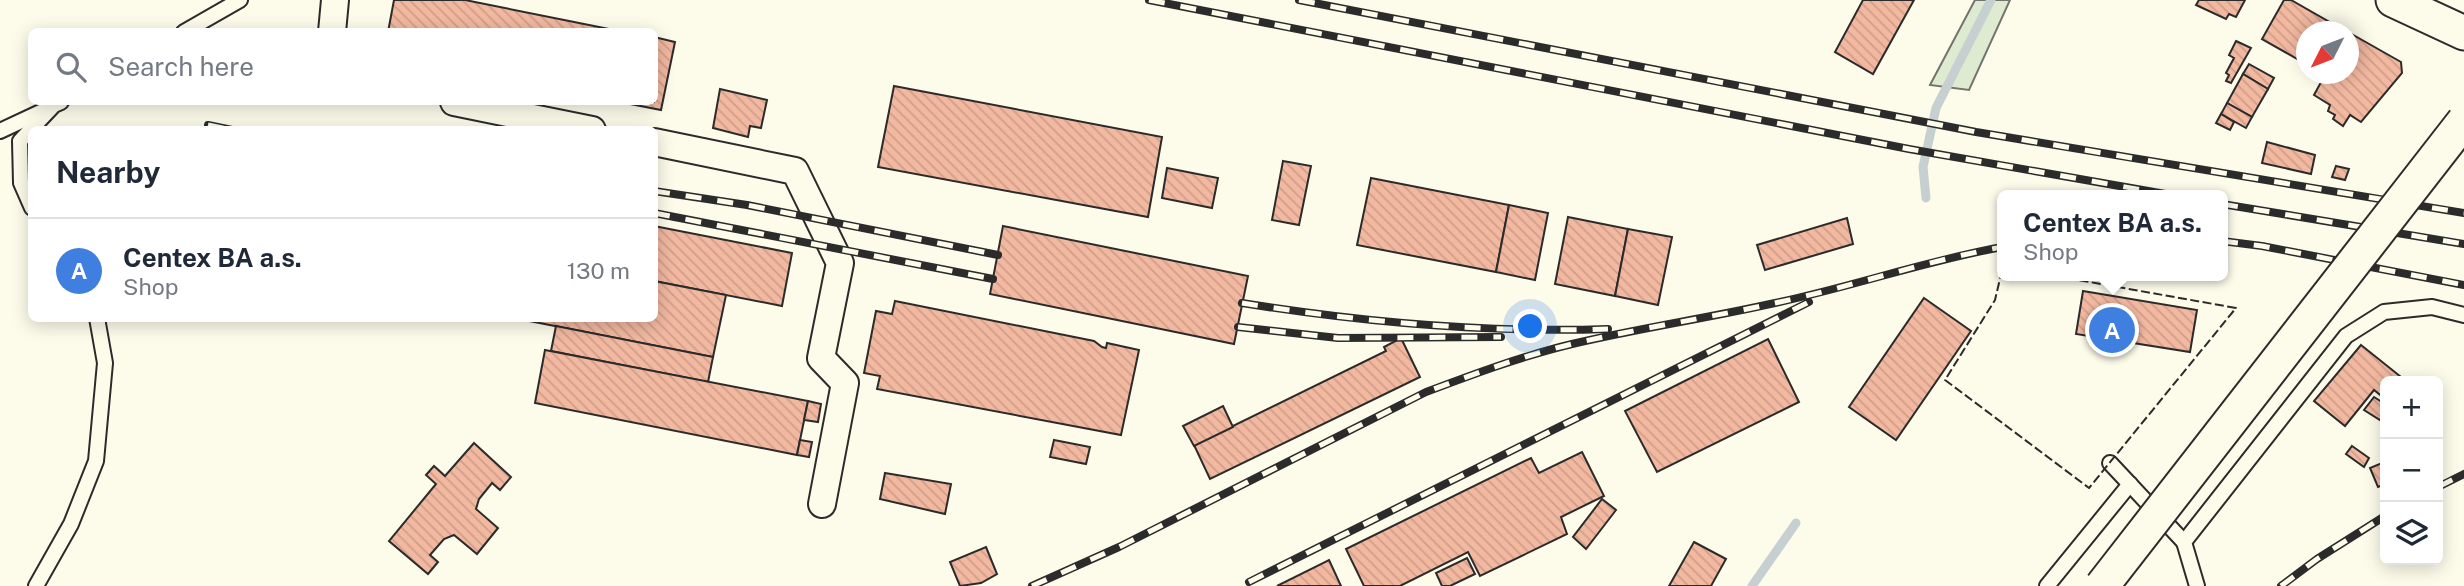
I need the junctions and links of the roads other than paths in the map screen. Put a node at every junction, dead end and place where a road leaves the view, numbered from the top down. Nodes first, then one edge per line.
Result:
1 (240, 0) edge
2 (335, 0) edge
3 (2393, 0) edge
4 (2460, 25) edge
5 (191, 28) edge
6 (332, 28) edge
7 (54, 105) edge
8 (56, 105) edge
9 (469, 105) edge
10 (2464, 121) edge
11 (35, 126) edge
12 (572, 126) edge
13 (0, 131) edge
14 (28, 133) edge
15 (658, 143) edge
16 (28, 199) edge
17 (2464, 315) edge
18 (98, 322) edge
19 (2109, 463) dead end
20 (2130, 484) junction
21 (822, 504) dead end
22 (2185, 542) junction
23 (36, 586) edge
24 (2047, 586) edge
25 (2102, 586) edge
26 (2197, 586) edge

1 - 5 lane
2 - 6 street
3 - 4 street
7 - 13 lane
8 - 11 lane
9 - 12 street
10 - 25 street, bridge
14 - 16 lane
15 - 21 street
17 - 22 lane
18 - 23 lane
19 - 20 lane
20 - 22 lane
20 - 24 lane
22 - 26 lane

